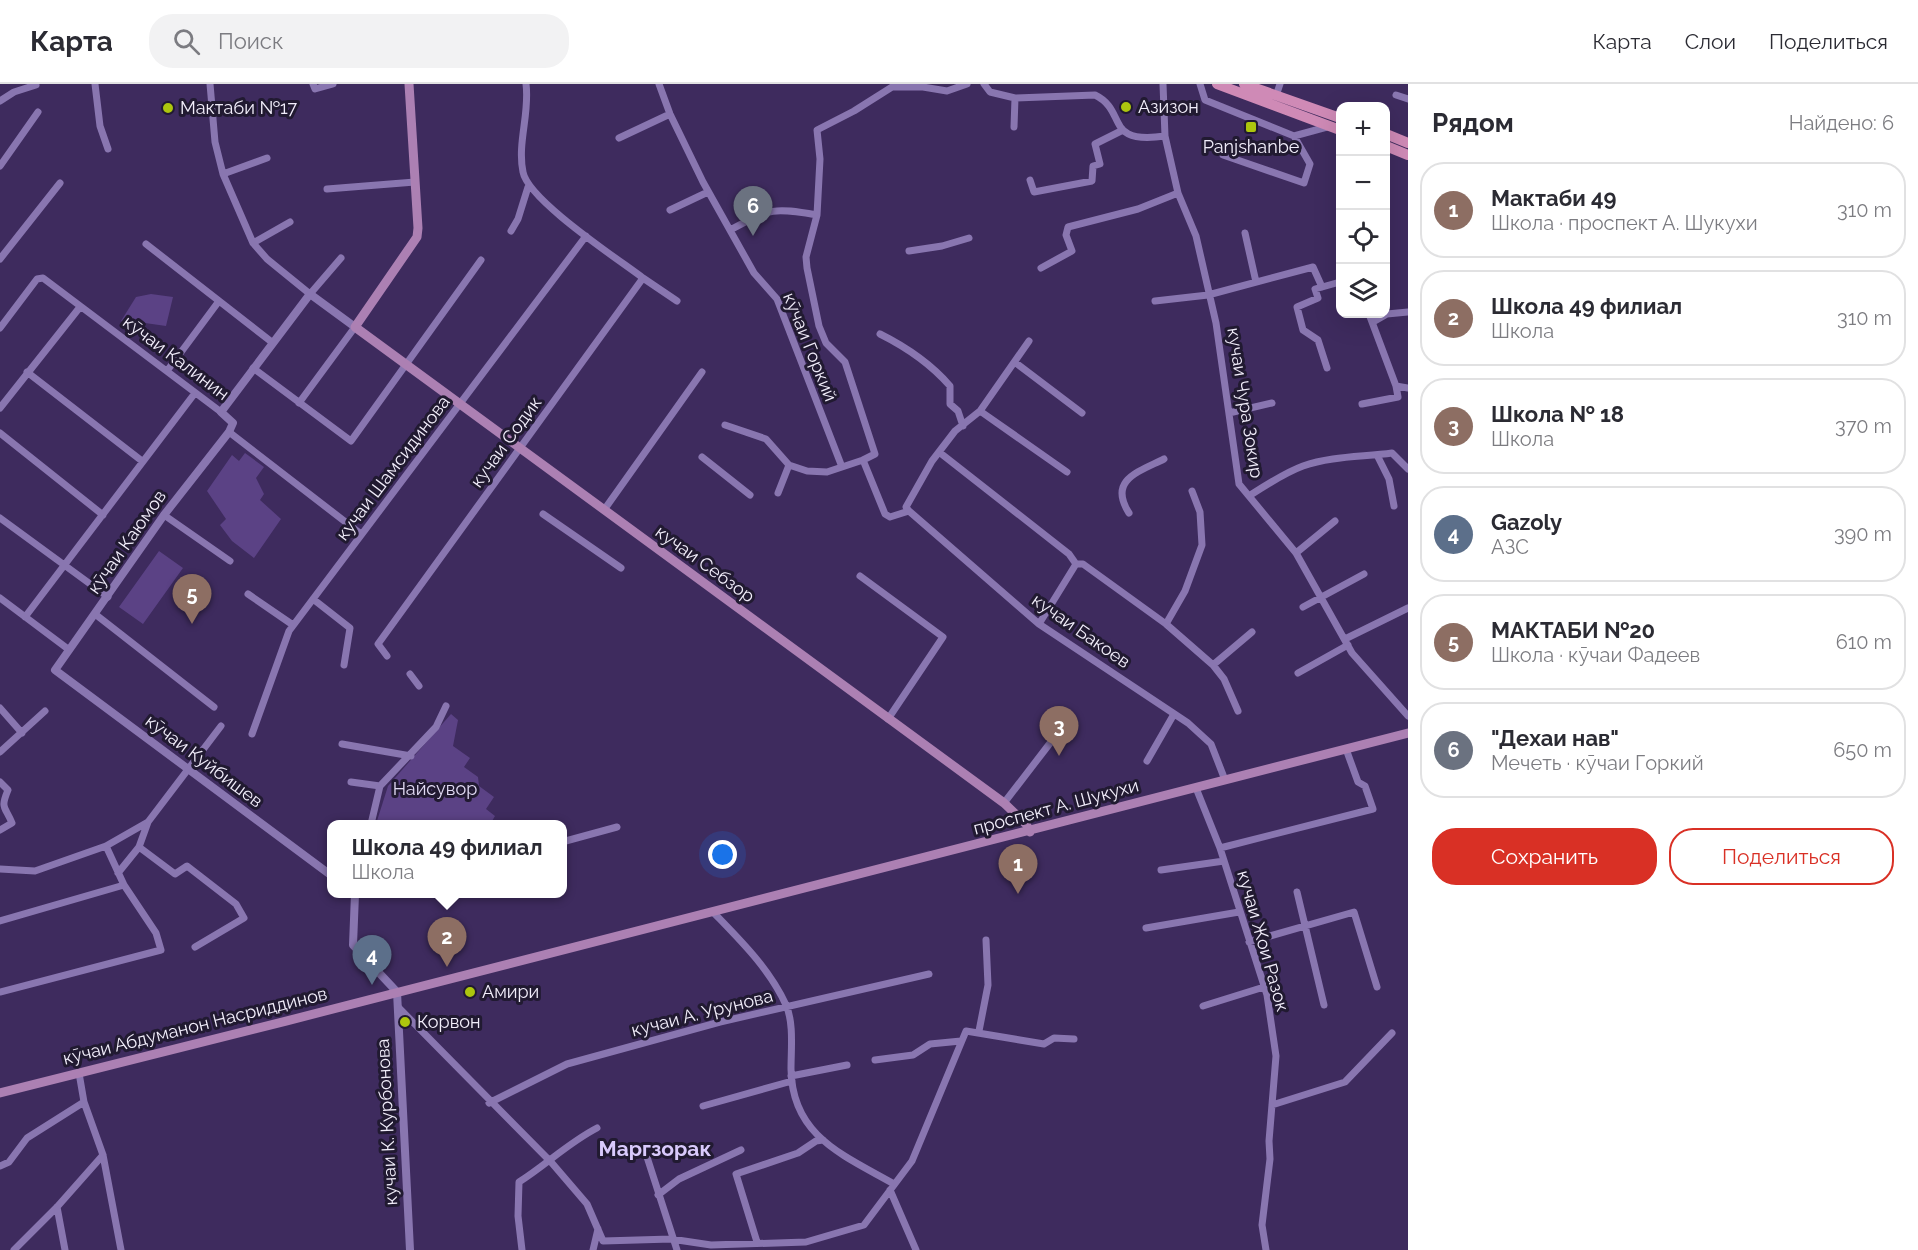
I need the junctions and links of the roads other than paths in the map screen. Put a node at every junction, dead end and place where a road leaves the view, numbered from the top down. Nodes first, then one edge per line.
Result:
1 (95, 84) edge
2 (210, 84) edge
3 (312, 84) edge
4 (333, 84) edge
5 (409, 84) edge
6 (526, 84) edge
7 (659, 84) edge
8 (967, 84) edge
9 (984, 84) edge
10 (1163, 84) edge
11 (1200, 84) edge
12 (1217, 84) edge
13 (1244, 84) edge
14 (1280, 84) edge
15 (36, 87) edge
16 (1396, 95) dead end
17 (1276, 96) junction
18 (1015, 98) junction
19 (1408, 99) edge
20 (0, 101) edge
21 (38, 112) dead end
22 (670, 114) junction
23 (1336, 116) edge
24 (1014, 127) dead end
25 (1335, 128) edge
26 (1123, 130) junction
27 (1390, 135) edge
28 (1165, 136) junction
29 (1294, 136) junction
30 (619, 138) dead end
31 (1408, 142) edge
32 (1390, 148) edge
33 (108, 149) dead end
34 (1223, 155) dead end
35 (1408, 155) edge
36 (267, 158) dead end
37 (0, 166) edge
38 (223, 174) junction
39 (1030, 180) dead end
40 (415, 182) junction
41 (60, 183) dead end
42 (528, 187) junction
43 (327, 189) dead end
44 (708, 192) junction
45 (1178, 193) junction
46 (670, 210) dead end
47 (817, 215) junction
48 (290, 222) dead end
49 (730, 230) junction
50 (511, 231) dead end
51 (1245, 233) dead end
52 (586, 236) junction
53 (969, 238) dead end
54 (253, 243) junction
55 (146, 244) dead end
56 (909, 251) dead end
57 (341, 258) dead end
58 (0, 259) edge
59 (480, 260) dead end
60 (1041, 268) dead end
61 (644, 278) junction
62 (1257, 282) junction
63 (1336, 283) edge
64 (1318, 288) junction
65 (310, 294) junction
66 (1208, 294) junction
67 (219, 301) junction
68 (677, 301) dead end
69 (1155, 301) dead end
70 (80, 307) junction
71 (1408, 312) edge
72 (1371, 318) edge
73 (1373, 322) junction
74 (356, 327) junction
75 (0, 328) edge
76 (880, 334) dead end
77 (1029, 341) dead end
78 (273, 343) junction
79 (1016, 363) junction
80 (406, 364) junction
81 (253, 368) junction
82 (1327, 368) dead end
83 (167, 371) junction
84 (27, 372) junction
85 (702, 372) dead end
86 (1396, 386) junction
87 (1408, 388) edge
88 (195, 393) junction
89 (299, 403) junction
90 (1272, 403) dead end
91 (460, 404) junction
92 (1362, 404) dead end
93 (0, 408) edge
94 (980, 411) junction
95 (221, 412) junction
96 (1082, 413) dead end
97 (1229, 413) junction
98 (725, 425) dead end
99 (963, 426) junction
100 (229, 432) junction
101 (0, 433) edge
102 (520, 448) junction
103 (939, 452) junction
104 (1377, 455) junction
105 (702, 457) dead end
106 (1164, 459) dead end
107 (863, 460) junction
108 (142, 461) junction
109 (789, 465) junction
110 (842, 467) junction
111 (1408, 469) edge
112 (1067, 472) dead end
113 (1192, 491) dead end
114 (778, 494) dead end
115 (750, 495) dead end
116 (1249, 496) junction
117 (1394, 506) dead end
118 (604, 510) junction
119 (909, 511) junction
120 (1129, 513) dead end
121 (543, 514) dead end
122 (103, 515) junction
123 (164, 515) junction
124 (0, 518) edge
125 (1335, 521) dead end
126 (361, 534) junction
127 (1296, 553) junction
128 (230, 561) dead end
129 (1076, 564) junction
130 (65, 566) junction
131 (621, 567) dead end
132 (1364, 574) dead end
133 (860, 576) dead end
134 (248, 594) dead end
135 (1320, 596) junction
136 (108, 597) junction
137 (0, 598) edge
138 (313, 599) junction
139 (1303, 607) dead end
140 (1408, 608) edge
141 (95, 614) junction
142 (25, 617) junction
143 (1039, 624) junction
144 (1166, 624) junction
145 (293, 625) junction
146 (1252, 632) dead end
147 (1346, 642) junction
148 (68, 649) junction
149 (387, 656) dead end
150 (1213, 664) junction
151 (344, 665) dead end
152 (56, 672) joint
153 (1298, 673) dead end
154 (410, 674) dead end
155 (419, 686) dead end
156 (446, 706) dead end
157 (214, 707) dead end
158 (0, 708) edge
159 (45, 711) dead end
160 (1238, 711) dead end
161 (1174, 714) junction
162 (1408, 716) edge
163 (888, 719) junction
164 (221, 726) dead end
165 (22, 733) junction
166 (1408, 733) edge
167 (252, 734) dead end
168 (1054, 738) dead end
169 (342, 744) dead end
170 (1346, 749) junction
171 (0, 752) edge
172 (411, 756) junction
173 (1147, 761) dead end
174 (188, 771) junction
175 (1226, 780) junction
176 (0, 782) edge
177 (351, 782) dead end
178 (380, 786) junction
179 (1196, 788) junction
180 (1004, 803) junction
181 (372, 820) edge
182 (148, 822) junction
183 (617, 827) dead end
184 (0, 830) edge
185 (1030, 832) junction
186 (567, 841) edge
187 (106, 846) junction
188 (139, 847) junction
189 (1220, 848) junction
190 (1224, 861) junction
191 (0, 869) edge
192 (1161, 870) dead end
193 (327, 872) edge
194 (118, 873) junction
195 (124, 885) junction
196 (1297, 892) dead end
197 (356, 898) edge
198 (712, 911) junction
199 (1239, 912) junction
200 (0, 921) edge
201 (1146, 928) dead end
202 (1304, 928) junction
203 (986, 940) dead end
204 (1249, 942) junction
205 (195, 947) dead end
206 (929, 974) dead end
207 (1264, 987) junction
208 (1377, 987) dead end
209 (0, 992) edge
210 (397, 992) junction
211 (1324, 1005) dead end
212 (787, 1006) junction
213 (1203, 1006) dead end
214 (398, 1007) junction
215 (979, 1031) junction
216 (1392, 1033) dead end
217 (1074, 1039) dead end
218 (961, 1041) junction
219 (875, 1060) dead end
220 (847, 1065) dead end
221 (79, 1073) junction
222 (792, 1078) junction
223 (0, 1093) edge
224 (84, 1102) junction
225 (489, 1102) junction
226 (1272, 1105) junction
227 (702, 1106) dead end
228 (597, 1128) dead end
229 (823, 1140) junction
230 (741, 1150) dead end
231 (103, 1155) junction
232 (647, 1157) dead end
233 (551, 1162) junction
234 (0, 1166) edge
235 (892, 1187) junction
236 (658, 1195) junction
237 (57, 1208) junction
238 (599, 1232) junction
239 (672, 1239) junction
240 (757, 1242) junction
241 (14, 1250) edge
242 (65, 1250) edge
243 (122, 1250) edge
244 (410, 1250) edge
245 (522, 1250) edge
246 (593, 1250) edge
247 (677, 1250) edge
248 (916, 1250) edge
249 (1266, 1250) edge

1 - 33 street
2 - 38 street
3 - 4 street
5 - 40 main road
6 - 42 street
7 - 22 street, кӯчаи Горкий
8 - 47 street
9 - 18 street
10 - 28 street, кучаи Чура Зокир
11 - 29 street
12 - 25 main road
13 - 17 main road
14 - 17 street
15 - 20 street
16 - 19 street
17 - 23 main road
18 - 24 street
18 - 26 street
21 - 37 street
22 - 30 street
22 - 44 street, кӯчаи Горкий
25 - 29 street
26 - 28 street
26 - 39 street
27 - 31 main road
28 - 45 street, кучаи Чура Зокир
29 - 34 street
32 - 35 main road
36 - 38 street
38 - 54 street
40 - 43 street
40 - 74 main road
41 - 58 street
42 - 50 street
42 - 52 street
44 - 46 street
44 - 49 street, кӯчаи Горкий
45 - 60 street
45 - 66 street, кучаи Чура Зокир
47 - 49 street
47 - 107 street
48 - 54 street
49 - 110 street, кӯчаи Горкий
51 - 62 street
52 - 61 street
52 - 91 street, кучаи Шамсидинова
53 - 56 street
54 - 65 street
55 - 67 street
57 - 65 street
59 - 80 street
61 - 68 street
61 - 102 street, кучаи Содик
62 - 64 street
62 - 66 street
63 - 64 street
64 - 82 street
65 - 74 street
65 - 78 street
66 - 69 street
66 - 97 street, кучаи Чура Зокир
67 - 78 street
67 - 83 street
70 - 75 street, кӯчаи Калинин
70 - 83 street, кӯчаи Калинин
70 - 84 street
71 - 73 street
72 - 73 street
73 - 86 street
74 - 80 main road, кучаи Себзор
74 - 89 street
76 - 99 street
77 - 79 street
78 - 81 street
79 - 94 street
79 - 96 street
80 - 89 street
80 - 91 main road, кучаи Себзор
81 - 89 street
81 - 95 street
83 - 88 street, кӯчаи Калинин
84 - 93 street
84 - 108 street
85 - 118 street
86 - 87 street
86 - 92 street
88 - 95 street, кӯчаи Калинин
88 - 108 street
90 - 97 street
91 - 102 main road, кучаи Себзор
91 - 126 street, кучаи Шамсидинова
94 - 99 street
94 - 112 street
95 - 100 street, кӯчаи Калинин
97 - 116 street, кучаи Чура Зокир
98 - 109 street
99 - 103 street
100 - 123 street, кӯчаи Каюмов
100 - 126 street
101 - 122 street
102 - 118 main road, кучаи Себзор
102 - 149 street, кучаи Содик
103 - 119 street
103 - 129 street
104 - 111 street
104 - 116 street
104 - 117 street
105 - 115 street
106 - 120 street
107 - 110 street
107 - 119 street
108 - 122 street
109 - 110 street
109 - 114 street
113 - 144 street
116 - 127 street, кучаи Чура Зокир
118 - 163 main road, кучаи Себзор
119 - 143 street, кучаи Бакоев
121 - 131 street
122 - 130 street
123 - 128 street
123 - 136 street, кӯчаи Каюмов
124 - 130 street
125 - 127 street
126 - 138 street, кучаи Шамсидинова
127 - 135 street, кучаи Чура Зокир
129 - 143 street
129 - 144 street
130 - 136 street
130 - 142 street
132 - 135 street
133 - 163 street
134 - 145 street
135 - 139 street
135 - 147 street, кучаи Чура Зокир
136 - 141 street, кӯчаи Каюмов
137 - 142 street
138 - 145 street, кучаи Шамсидинова
138 - 151 street
140 - 147 street
141 - 148 street, кӯчаи Каюмов
141 - 157 street
142 - 148 street
143 - 161 street, кучаи Бакоев
144 - 150 street
145 - 167 street, кучаи Шамсидинова
146 - 150 street
147 - 153 street
147 - 162 street, кучаи Чура Зокир
148 - 152 street, кӯчаи Каюмов
150 - 160 street
152 - 174 street, кӯчаи Куйбишев
154 - 155 street
156 - 172 street
158 - 165 street
159 - 165 street
161 - 173 street
161 - 175 street, кучаи Бакоев
163 - 180 main road, кучаи Себзор
164 - 174 street
165 - 171 street
166 - 170 main road, проспект А. Шукухи
168 - 180 street
169 - 172 street
170 - 175 main road, проспект А. Шукухи
170 - 189 street
172 - 178 street
174 - 182 street
174 - 193 street, кӯчаи Куйбишев
175 - 179 main road, проспект А. Шукухи
176 - 184 street
177 - 178 street
178 - 181 street
179 - 185 main road, проспект А. Шукухи
179 - 189 street, кучаи Жои Разок
180 - 185 main road, кучаи Себзор
182 - 187 street
182 - 188 street
183 - 186 street
185 - 198 main road, проспект А. Шукухи
187 - 191 street
187 - 194 street
188 - 194 street
188 - 205 street
189 - 190 street, кучаи Жои Разок
190 - 192 street
190 - 199 street, кучаи Жои Разок
194 - 195 street
195 - 200 street
195 - 209 street
196 - 202 street
197 - 210 street
198 - 210 main road, кӯчаи Абдуманон Насриддинов
198 - 212 street
199 - 201 street
199 - 204 street, кучаи Жои Разок
202 - 204 street
202 - 208 street
202 - 211 street
203 - 215 street
204 - 207 street, кучаи Жои Разок
206 - 212 street, кучаи А. Урунова
207 - 213 street
207 - 226 street, кучаи Жои Разок
210 - 214 street, кучаи К. Курбонова
210 - 221 main road, кӯчаи Абдуманон Насриддинов
212 - 222 street
212 - 225 street, кучаи А. Урунова
214 - 225 street
214 - 244 street, кучаи К. Курбонова
215 - 217 street
215 - 218 street
216 - 226 street
218 - 219 street
218 - 235 street
220 - 222 street
221 - 223 main road, кӯчаи Абдуманон Насриддинов
221 - 224 street
222 - 227 street
222 - 229 street
224 - 231 street
224 - 234 street
225 - 233 street
226 - 249 street, кучаи Жои Разок
228 - 233 street
229 - 235 street
229 - 240 street
230 - 236 street
231 - 237 street
231 - 243 street
232 - 236 street
233 - 238 street
233 - 245 street
235 - 240 street
235 - 248 street
236 - 239 street
237 - 241 street
237 - 242 street
238 - 239 street
238 - 246 street
239 - 240 street
239 - 247 street

